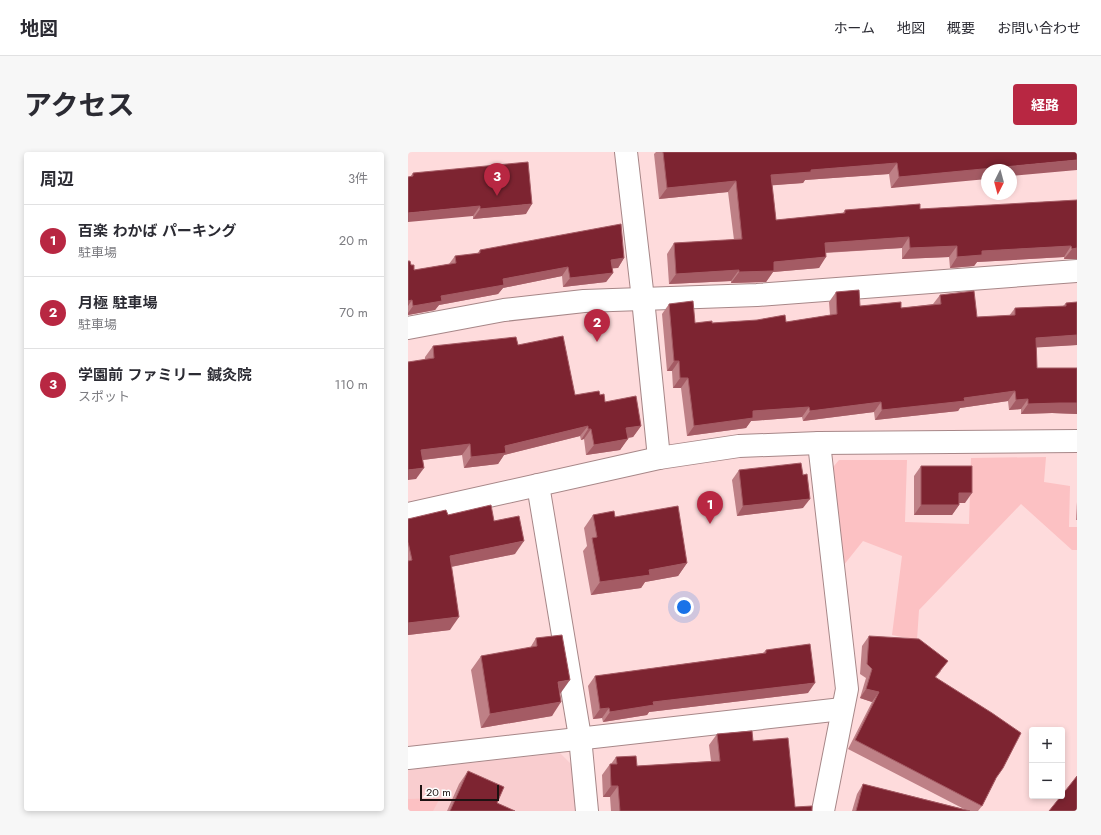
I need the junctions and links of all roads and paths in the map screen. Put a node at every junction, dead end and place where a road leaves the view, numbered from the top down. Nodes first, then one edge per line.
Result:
1 (626, 152) edge
2 (1077, 271) edge
3 (643, 299) junction
4 (408, 328) edge
5 (1077, 441) edge
6 (818, 443) junction
7 (659, 458) junction
8 (538, 485) junction
9 (408, 514) edge
10 (842, 709) junction
11 (580, 738) junction
12 (408, 758) edge
13 (587, 811) edge
14 (822, 811) edge

1 - 3 street
2 - 3 street
3 - 4 street
3 - 7 street
5 - 6 street
6 - 7 street
6 - 10 street
7 - 8 street
8 - 9 street
8 - 11 street
10 - 11 street
10 - 14 street
11 - 12 street
11 - 13 street

